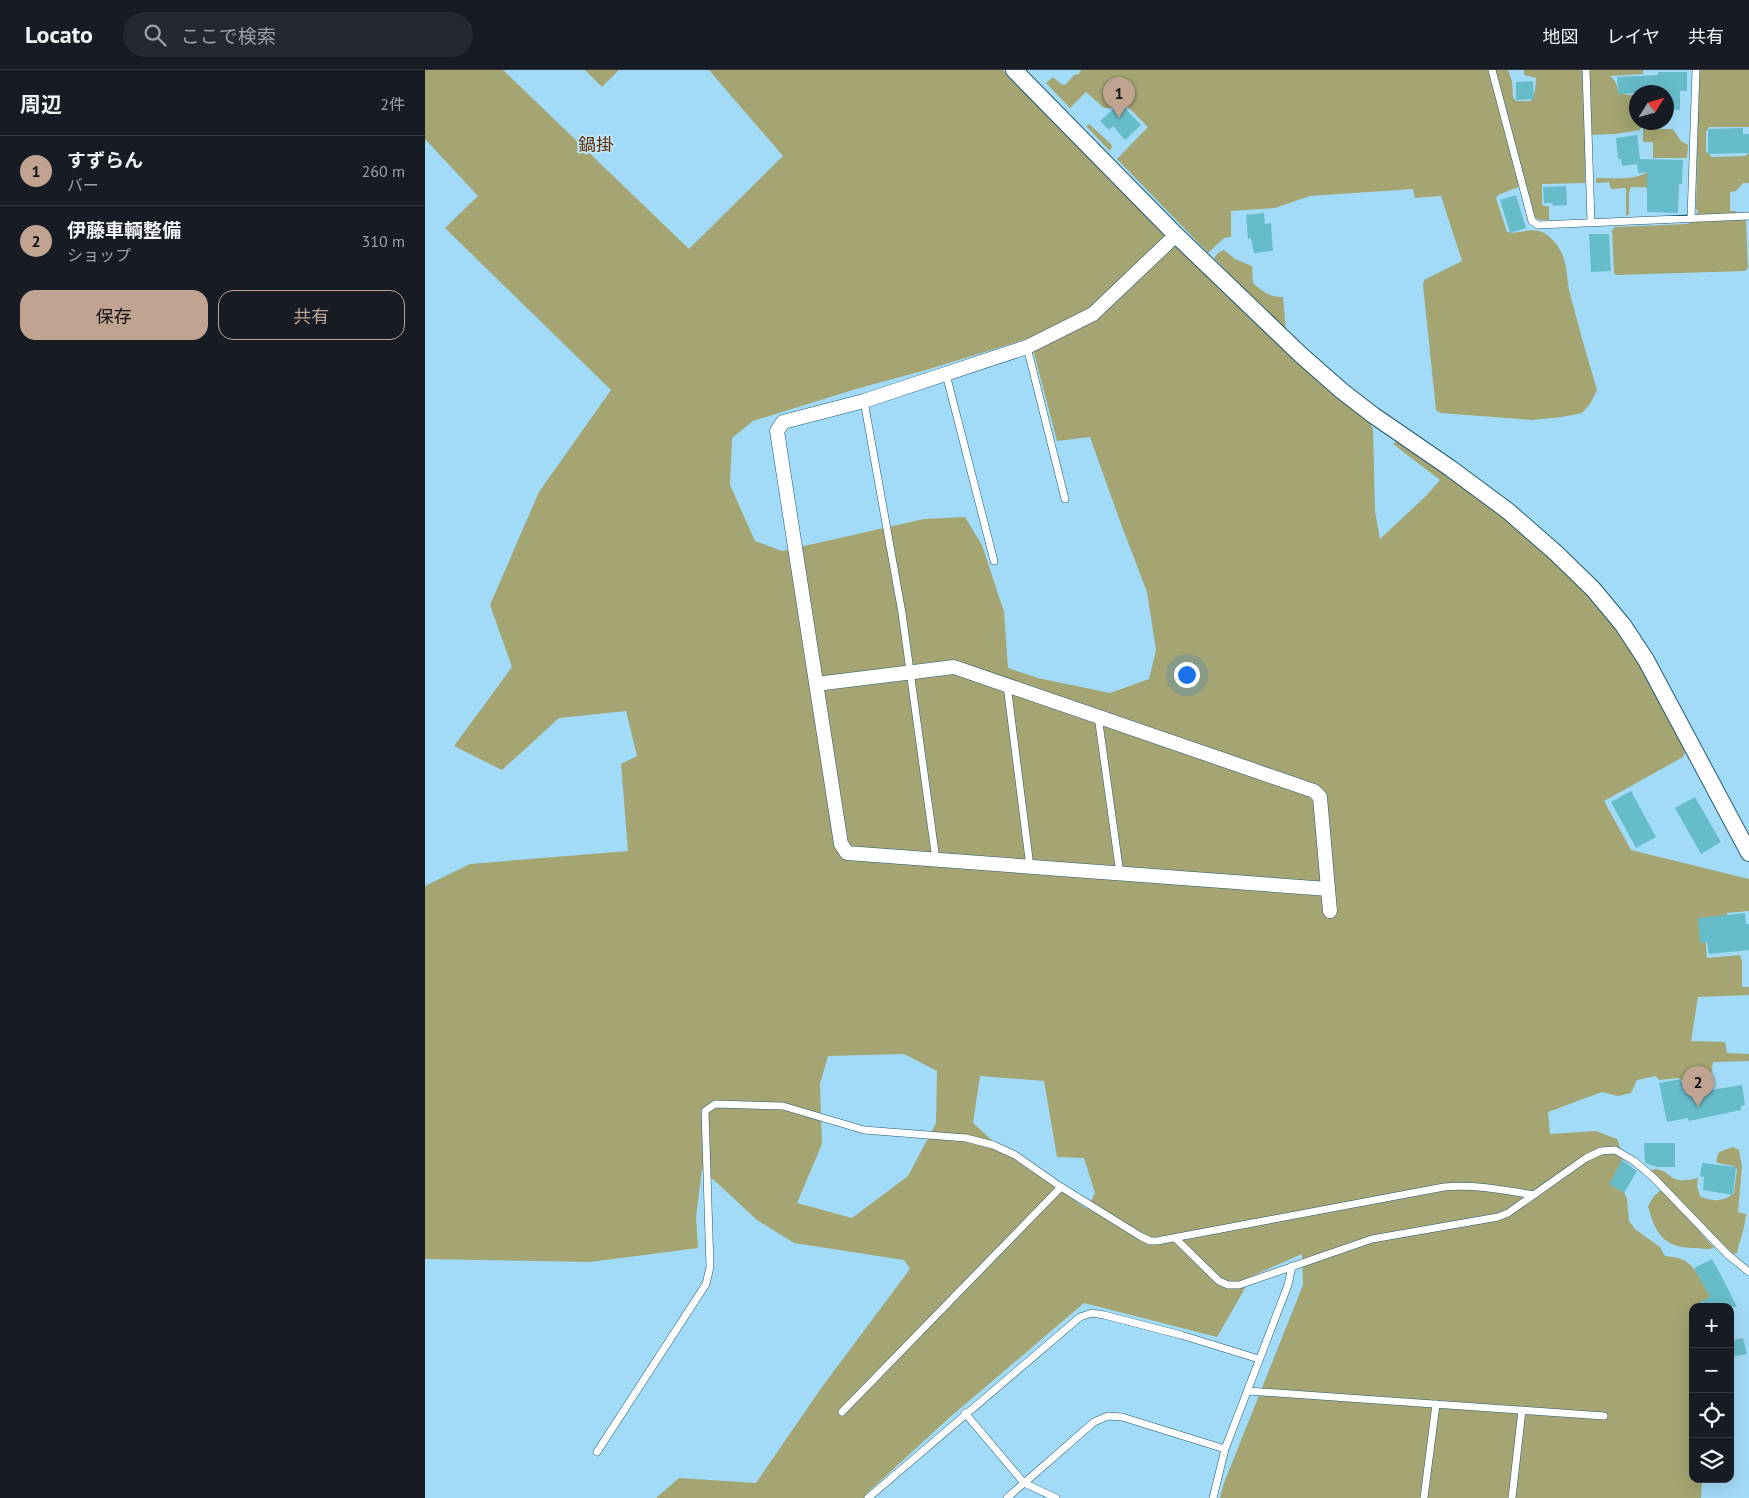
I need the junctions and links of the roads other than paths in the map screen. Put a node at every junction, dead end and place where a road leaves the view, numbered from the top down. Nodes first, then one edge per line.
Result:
1 (1014, 70) edge
2 (1492, 70) edge
3 (1586, 70) edge
4 (1696, 70) edge
5 (1749, 216) edge
6 (1691, 218) junction
7 (1591, 222) junction
8 (1176, 235) junction
9 (1027, 347) junction
10 (947, 374) junction
11 (864, 401) junction
12 (1065, 499) dead end
13 (995, 561) dead end
14 (909, 671) junction
15 (816, 684) junction
16 (1007, 684) junction
17 (1098, 716) junction
18 (1749, 853) edge
19 (936, 860) junction
20 (1030, 867) junction
21 (1120, 874) junction
22 (1328, 889) junction
23 (1330, 911) dead end
24 (1061, 1187) junction
25 (1534, 1194) junction
26 (1175, 1238) junction
27 (1292, 1266) junction
28 (1749, 1272) edge
29 (1259, 1359) junction
30 (1248, 1391) junction
31 (1436, 1404) junction
32 (1522, 1410) junction
33 (842, 1412) dead end
34 (965, 1413) junction
35 (1604, 1416) dead end
36 (1225, 1449) junction
37 (597, 1452) dead end
38 (1024, 1483) junction
39 (868, 1498) edge
40 (1007, 1498) edge
41 (1056, 1498) edge
42 (1213, 1498) edge
43 (1424, 1498) edge
44 (1512, 1498) edge

1 - 8 street
2 - 7 lane
3 - 7 lane
4 - 6 lane
5 - 6 lane
6 - 7 lane
8 - 9 street
8 - 18 street
9 - 10 street
9 - 12 lane
10 - 11 street
10 - 13 lane
11 - 14 lane
11 - 15 street
14 - 15 street
14 - 16 street
14 - 19 lane
15 - 19 street
16 - 17 street
16 - 20 lane
17 - 21 lane
17 - 22 street
19 - 20 street
20 - 21 street
21 - 22 street
22 - 23 street
24 - 26 lane
24 - 33 lane
24 - 37 lane
25 - 26 lane
25 - 27 lane
25 - 28 lane
26 - 27 lane
27 - 29 lane
29 - 30 lane
29 - 34 lane
30 - 31 lane
30 - 36 lane
31 - 32 lane
31 - 43 lane
32 - 35 lane
32 - 44 lane
34 - 38 lane
34 - 39 lane
36 - 38 lane
36 - 42 lane
38 - 40 lane
38 - 41 lane

